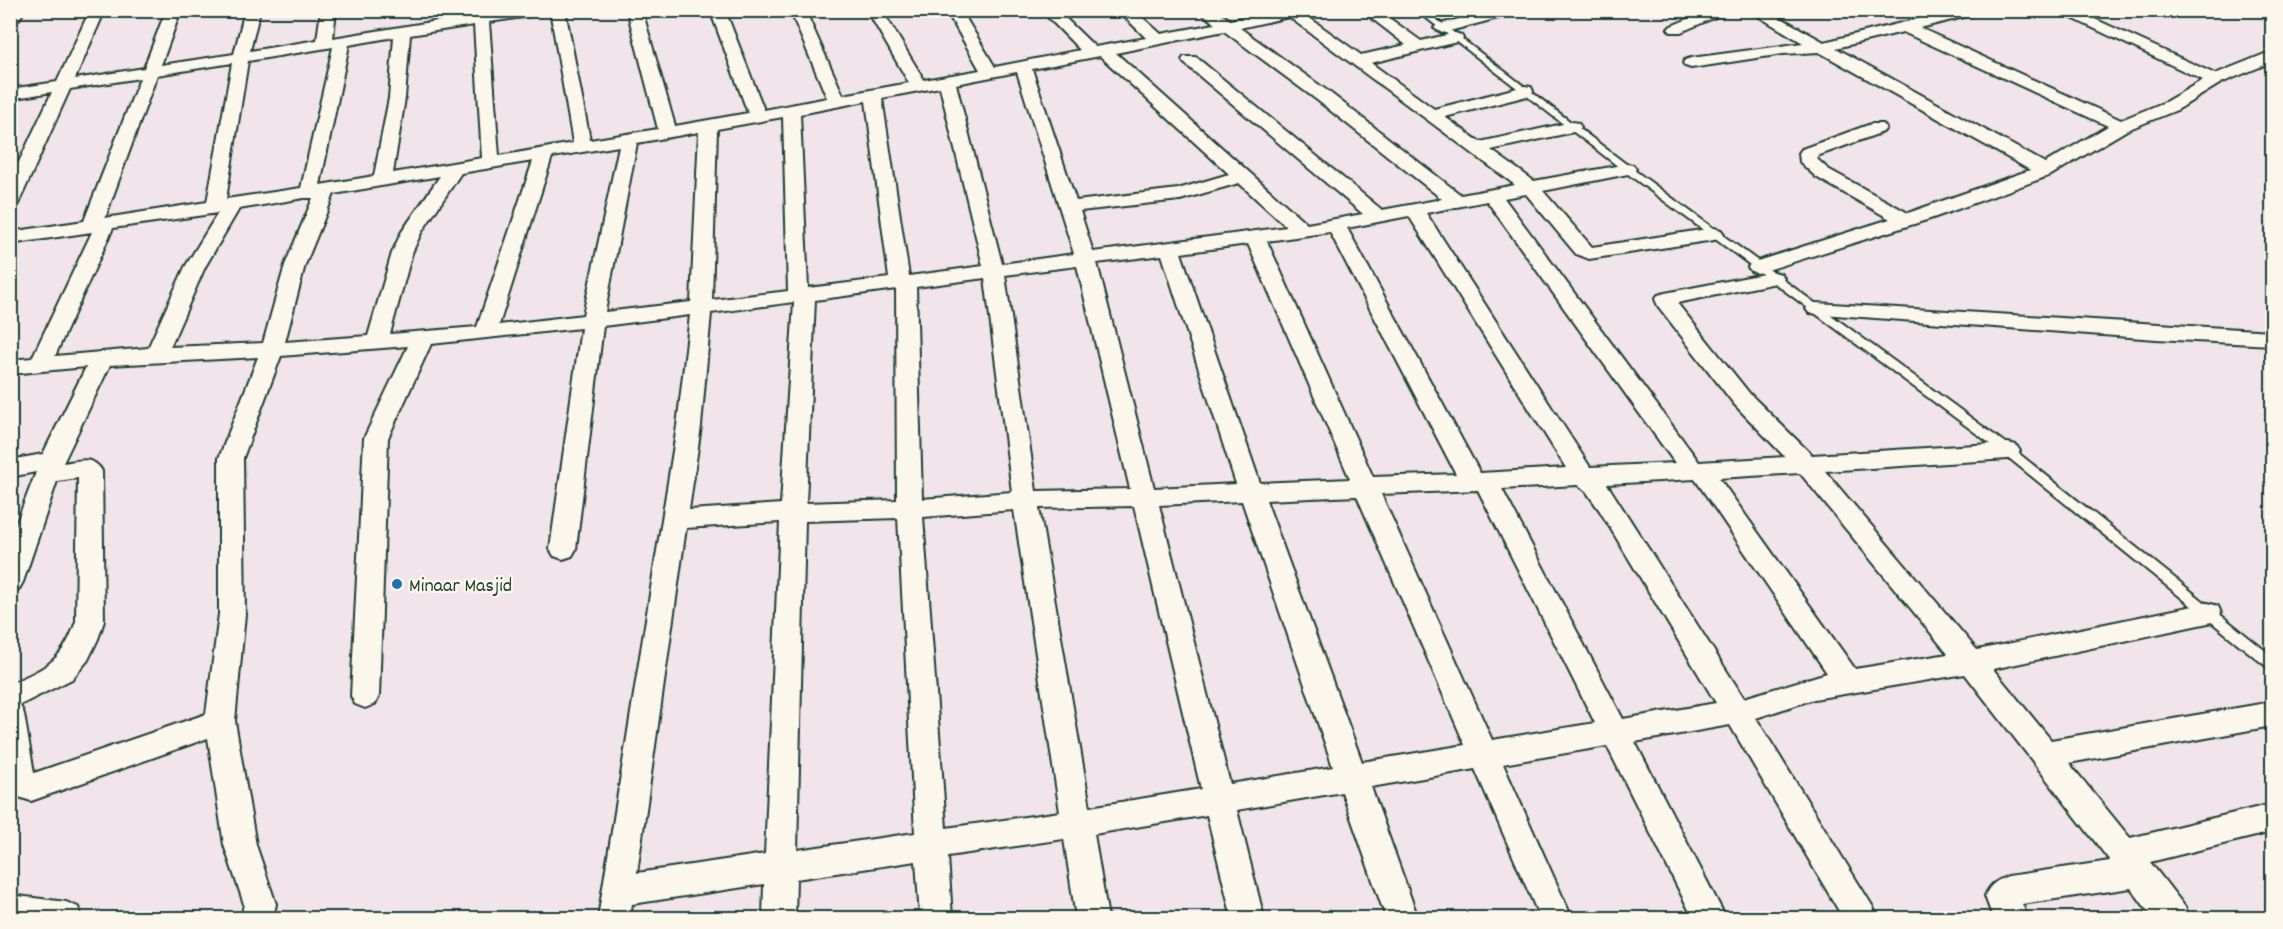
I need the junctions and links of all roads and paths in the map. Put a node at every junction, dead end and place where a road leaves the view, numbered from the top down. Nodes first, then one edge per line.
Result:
1 (18, 10) edge
2 (98, 10) edge
3 (174, 10) edge
4 (253, 10) edge
5 (329, 10) edge
6 (412, 10) edge
7 (537, 10) edge
8 (557, 10) edge
9 (634, 10) edge
10 (717, 10) edge
11 (797, 10) edge
12 (874, 10) edge
13 (953, 10) edge
14 (1048, 10) edge
15 (1125, 10) edge
16 (1206, 10) edge
17 (1368, 10) edge
18 (1419, 10) edge
19 (1512, 10) edge
20 (1725, 10) edge
21 (1755, 10) edge
22 (1975, 10) edge
23 (2062, 10) edge
24 (1289, 12) edge
25 (489, 16) edge
26 (10, 22) edge
27 (1228, 26) junction
28 (1907, 28) junction
29 (1676, 29) dead end
30 (407, 31) junction
31 (1448, 33) junction
32 (342, 41) junction
33 (1159, 41) junction
34 (324, 44) junction
35 (1417, 46) junction
36 (1822, 47) junction
37 (1098, 53) junction
38 (2272, 56) edge
39 (241, 57) junction
40 (1190, 60) dead end
41 (1358, 61) junction
42 (1690, 63) dead end
43 (1023, 66) junction
44 (152, 71) junction
45 (990, 73) junction
46 (948, 80) junction
47 (2215, 80) junction
48 (62, 86) junction
49 (918, 86) junction
50 (1525, 92) junction
51 (10, 94) edge
52 (873, 94) junction
53 (837, 101) junction
54 (791, 109) junction
55 (1431, 115) junction
56 (757, 116) junction
57 (708, 125) junction
58 (2121, 126) junction
59 (1572, 127) junction
60 (1877, 128) dead end
61 (668, 132) junction
62 (629, 139) junction
63 (583, 147) junction
64 (1476, 148) junction
65 (544, 154) junction
66 (491, 163) junction
67 (454, 169) junction
68 (1627, 169) junction
69 (2045, 171) junction
70 (1242, 176) junction
71 (382, 182) junction
72 (1531, 188) junction
73 (318, 192) junction
74 (1492, 195) junction
75 (10, 202) edge
76 (1458, 202) junction
77 (223, 206) junction
78 (1069, 207) junction
79 (1415, 210) junction
80 (1379, 217) junction
81 (1906, 220) junction
82 (98, 225) junction
83 (1336, 225) junction
84 (1303, 231) junction
85 (1714, 234) junction
86 (1255, 237) junction
87 (10, 238) edge
88 (1170, 249) junction
89 (1086, 260) junction
90 (994, 271) junction
91 (1766, 272) junction
92 (903, 282) junction
93 (801, 295) junction
94 (701, 307) junction
95 (1816, 309) junction
96 (593, 320) junction
97 (486, 333) junction
98 (423, 338) junction
99 (2272, 338) edge
100 (377, 342) junction
101 (272, 350) junction
102 (156, 354) junction
103 (102, 358) junction
104 (40, 364) junction
105 (10, 367) edge
106 (2008, 451) junction
107 (1806, 464) junction
108 (49, 467) junction
109 (10, 469) edge
110 (1697, 471) junction
111 (1584, 477) junction
112 (1479, 480) junction
113 (1365, 485) junction
114 (1251, 490) junction
115 (1143, 497) junction
116 (1025, 500) junction
117 (910, 509) junction
118 (793, 512) junction
119 (674, 520) junction
120 (563, 549) dead end
121 (11, 573) edge
122 (2208, 614) junction
123 (1971, 662) junction
124 (2272, 663) edge
125 (1848, 682) junction
126 (365, 696) dead end
127 (10, 697) edge
128 (1737, 712) junction
129 (10, 714) edge
130 (2272, 714) edge
131 (220, 722) junction
132 (1613, 732) junction
133 (1484, 754) junction
134 (2046, 754) junction
135 (1353, 778) junction
136 (1218, 800) junction
137 (2272, 818) edge
138 (1077, 823) junction
139 (931, 846) junction
140 (2131, 863) junction
141 (781, 866) junction
142 (10, 911) edge
143 (610, 911) edge
144 (66, 918) edge
145 (256, 918) edge
146 (779, 918) edge
147 (936, 918) edge
148 (1092, 918) edge
149 (1248, 918) edge
150 (1402, 918) edge
151 (1556, 918) edge
152 (1710, 918) edge
153 (1861, 918) edge
154 (2012, 918) edge
155 (2173, 918) edge

1 - 26 street
2 - 48 street
3 - 44 street
4 - 39 street
5 - 34 street
6 - 30 street
7 - 25 street
8 - 63 street
9 - 61 street
10 - 56 street
11 - 53 street
12 - 49 street
13 - 45 street
14 - 37 street
15 - 33 street
16 - 27 street
17 - 35 street
18 - 31 lane
19 - 31 street
20 - 29 street
21 - 36 street
22 - 28 street
23 - 47 street
24 - 27 street
24 - 41 street
25 - 30 street
25 - 66 street
27 - 33 street
27 - 76 street
28 - 36 street
28 - 58 street
30 - 32 street
30 - 71 street
31 - 35 street
31 - 50 lane
32 - 34 street
32 - 73 street
33 - 37 street
34 - 39 street
35 - 41 street
36 - 42 street
36 - 69 street
37 - 43 street
37 - 70 street
38 - 47 street
39 - 44 street
39 - 77 street
40 - 80 street
41 - 55 street
43 - 45 street
43 - 78 street
44 - 48 street
44 - 82 street
45 - 46 street
46 - 49 street
46 - 90 street
47 - 58 street
48 - 51 street
48 - 75 street
49 - 52 street
50 - 55 street
50 - 59 lane
52 - 53 street
52 - 92 street
53 - 54 street
54 - 56 street
54 - 93 street
55 - 64 street
56 - 57 street
57 - 61 street
57 - 94 street
58 - 69 street
59 - 64 street
59 - 68 lane
60 - 81 street
61 - 62 street
62 - 63 street
62 - 96 street
63 - 65 street
64 - 72 street
65 - 66 street
65 - 97 street
66 - 67 street
67 - 71 street
67 - 100 street
68 - 72 street
68 - 85 lane
69 - 81 street
70 - 78 street
70 - 84 street
71 - 73 street
72 - 74 street
72 - 85 street
73 - 77 street
73 - 101 street
74 - 76 street
74 - 110 street
76 - 79 street
77 - 82 street
77 - 102 street
78 - 89 street
79 - 80 street
79 - 111 street
80 - 83 street
81 - 91 street
82 - 87 street
82 - 104 street
83 - 84 street
83 - 112 street
84 - 86 street
85 - 91 lane
86 - 88 street
86 - 113 street
88 - 89 street
88 - 114 street
89 - 90 street
89 - 115 street
90 - 92 street
90 - 116 street
91 - 95 lane
91 - 107 street
92 - 93 street
92 - 117 street
93 - 94 street
93 - 118 street
94 - 96 street
94 - 119 street
95 - 99 street
95 - 106 lane
96 - 97 street
96 - 120 street
97 - 98 street
98 - 100 street
98 - 126 street
100 - 101 street
101 - 102 street
101 - 131 street
102 - 103 street
103 - 104 street
103 - 108 street
104 - 105 street
106 - 107 street
106 - 122 lane
107 - 110 street
107 - 123 street
108 - 109 street
108 - 121 street
108 - 127 street
110 - 111 street
110 - 125 street
111 - 112 street
111 - 128 street
112 - 113 street
112 - 132 street
113 - 114 street
113 - 133 street
114 - 115 street
114 - 135 street
115 - 116 street
115 - 136 street
116 - 117 street
116 - 138 street
117 - 118 street
117 - 139 street
118 - 119 street
118 - 141 street
119 - 143 street
122 - 123 street
122 - 124 lane
123 - 125 street
123 - 134 street
125 - 128 street
128 - 132 street
128 - 153 street
129 - 131 street
130 - 134 street
131 - 145 street
132 - 133 street
132 - 152 street
133 - 135 street
133 - 151 street
134 - 140 street
135 - 136 street
135 - 150 street
136 - 138 street
136 - 149 street
137 - 140 street
138 - 139 street
138 - 148 street
139 - 141 street
139 - 147 street
140 - 154 street
140 - 155 street
141 - 143 street
141 - 146 street
142 - 144 street

